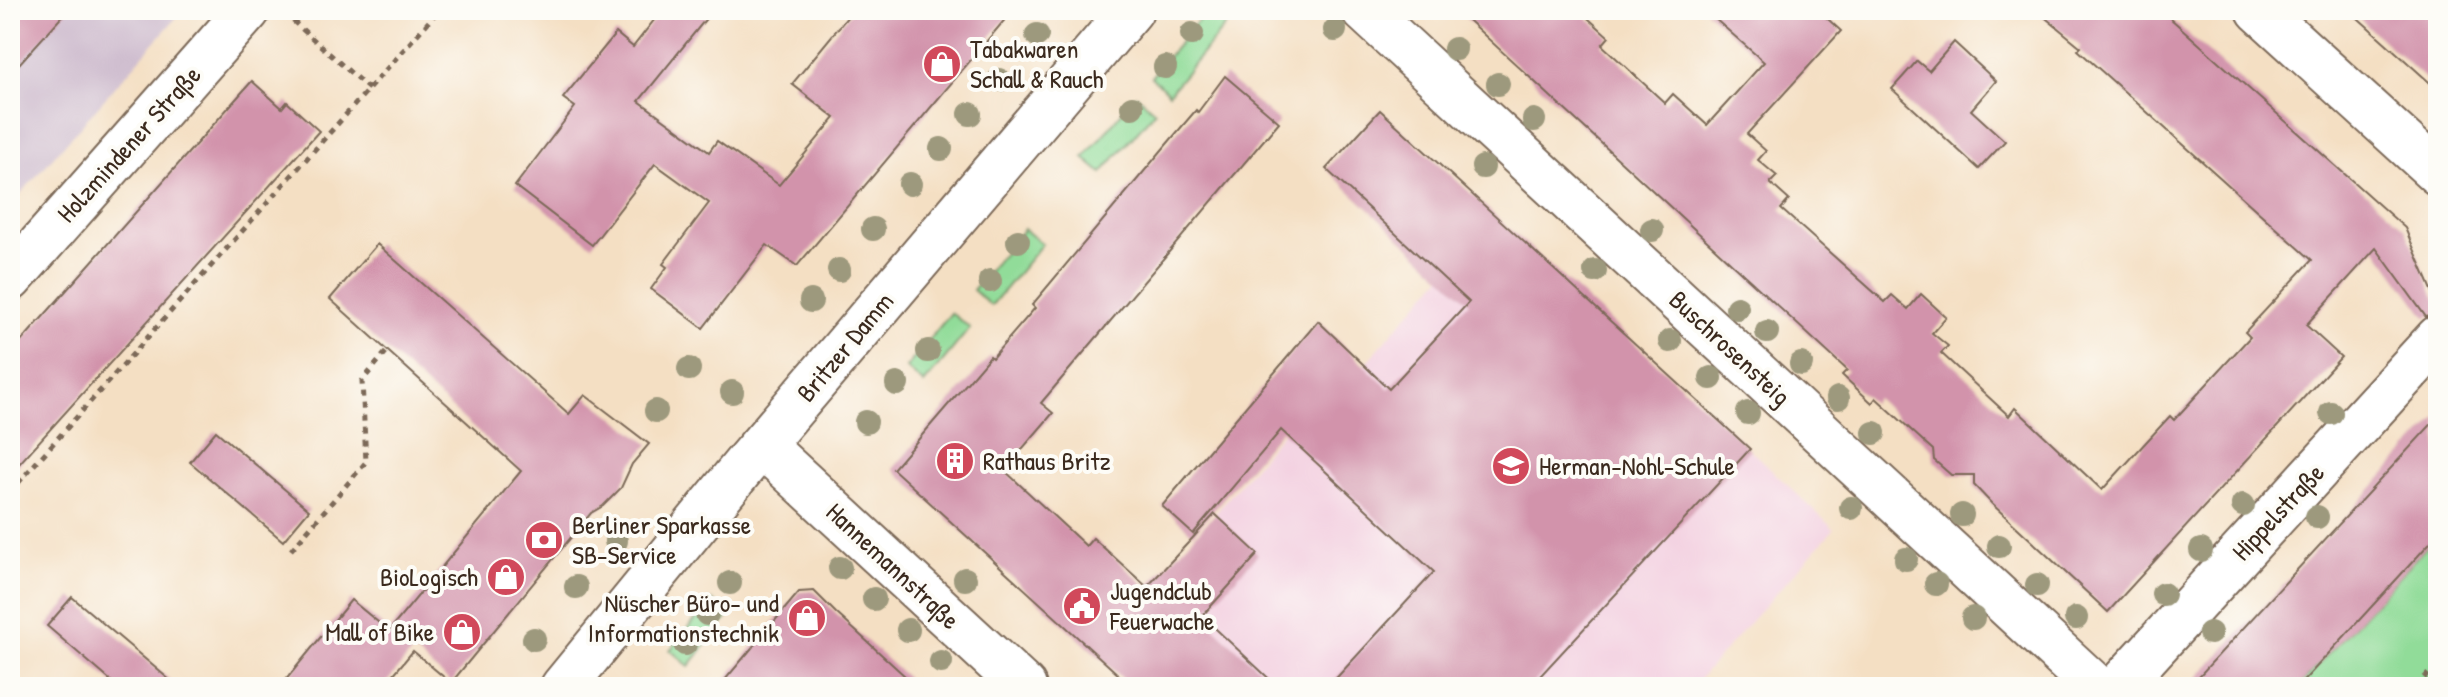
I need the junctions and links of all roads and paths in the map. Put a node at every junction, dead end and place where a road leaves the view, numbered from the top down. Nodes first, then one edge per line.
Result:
1 (248, 10) edge
2 (439, 10) edge
3 (1131, 10) edge
4 (1364, 10) edge
5 (2259, 10) edge
6 (293, 21) dead end
7 (369, 89) junction
8 (2438, 173) edge
9 (10, 279) edge
10 (2438, 338) edge
11 (387, 351) dead end
12 (762, 445) junction
13 (10, 492) edge
14 (291, 550) dead end
15 (2438, 663) edge
16 (563, 687) edge
17 (1024, 687) edge
18 (2096, 687) edge
19 (2118, 687) edge
20 (2416, 687) edge

1 - 9 street, Holzmindener Straße
2 - 7 path
3 - 12 street, Britzer Damm
4 - 18 street, Buschrosensteig
5 - 8 street
6 - 7 path
7 - 13 path
10 - 19 street, Hippelstraße
11 - 14 path
12 - 16 street, Britzer Damm
12 - 17 street, Hannemannstraße
15 - 20 path

